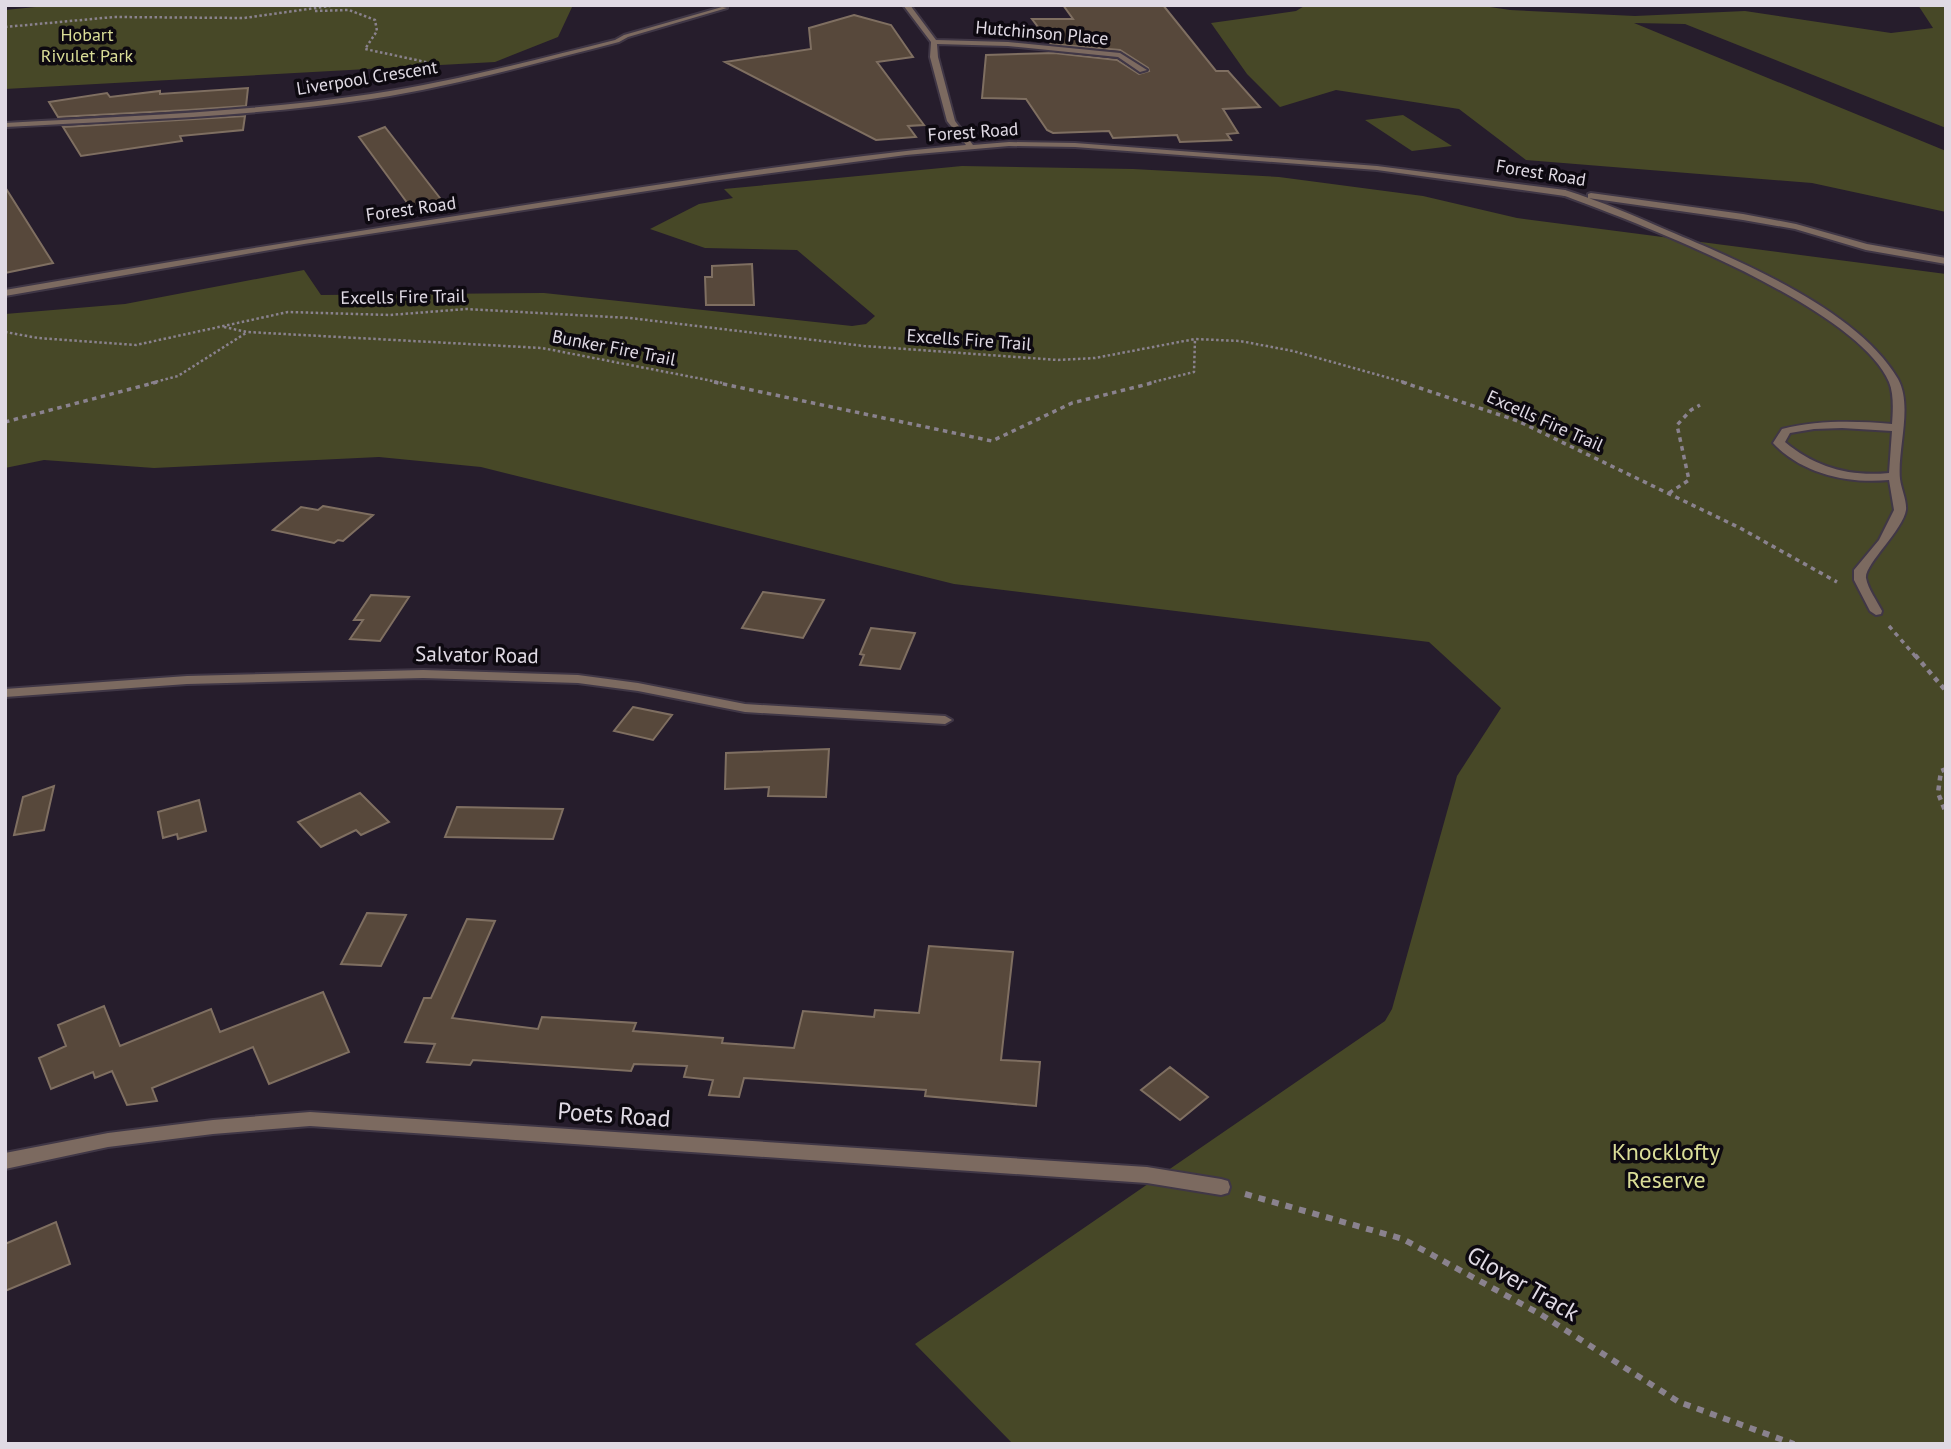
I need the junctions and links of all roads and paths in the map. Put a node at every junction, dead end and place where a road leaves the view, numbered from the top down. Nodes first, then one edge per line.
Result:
1 (337, 5) edge
2 (906, 5) edge
3 (724, 8) dead end
4 (300, 11) junction
5 (5, 27) edge
6 (934, 42) junction
7 (1143, 70) dead end
8 (476, 76) junction
9 (5, 125) edge
10 (971, 147) junction
11 (1565, 193) junction
12 (1946, 261) edge
13 (5, 293) edge
14 (223, 327) junction
15 (5, 332) edge
16 (247, 332) junction
17 (1195, 339) junction
18 (1700, 405) dead end
19 (5, 422) edge
20 (1897, 428) junction
21 (1894, 476) junction
22 (1668, 493) junction
23 (1876, 611) junction
24 (1946, 691) edge
25 (5, 693) edge
26 (945, 720) dead end
27 (1946, 769) edge
28 (1946, 813) edge
29 (5, 1161) edge
30 (1221, 1187) joint
31 (1794, 1444) edge

1 - 4 path
2 - 6 street
3 - 8 street, Liverpool Crescent
4 - 5 path
4 - 8 path
6 - 7 street, Hutchinson Place
6 - 10 street
8 - 9 street, Liverpool Crescent
10 - 11 street, Forest Road
10 - 13 street, Forest Road
11 - 12 street, Forest Road
11 - 20 street
14 - 15 path, Excells Fire Trail
14 - 16 path, Bunker Fire Trail
14 - 17 path, Excells Fire Trail
16 - 17 path, Bunker Fire Trail
16 - 19 path
17 - 22 path, Excells Fire Trail
18 - 22 path
20 - 21 street
20 - 21 street
21 - 23 street
22 - 23 path, Excells Fire Trail
23 - 24 path, Excells Fire Trail
25 - 26 street, Salvator Road
27 - 28 path
29 - 30 street, Poets Road
30 - 31 path, Glover Track

